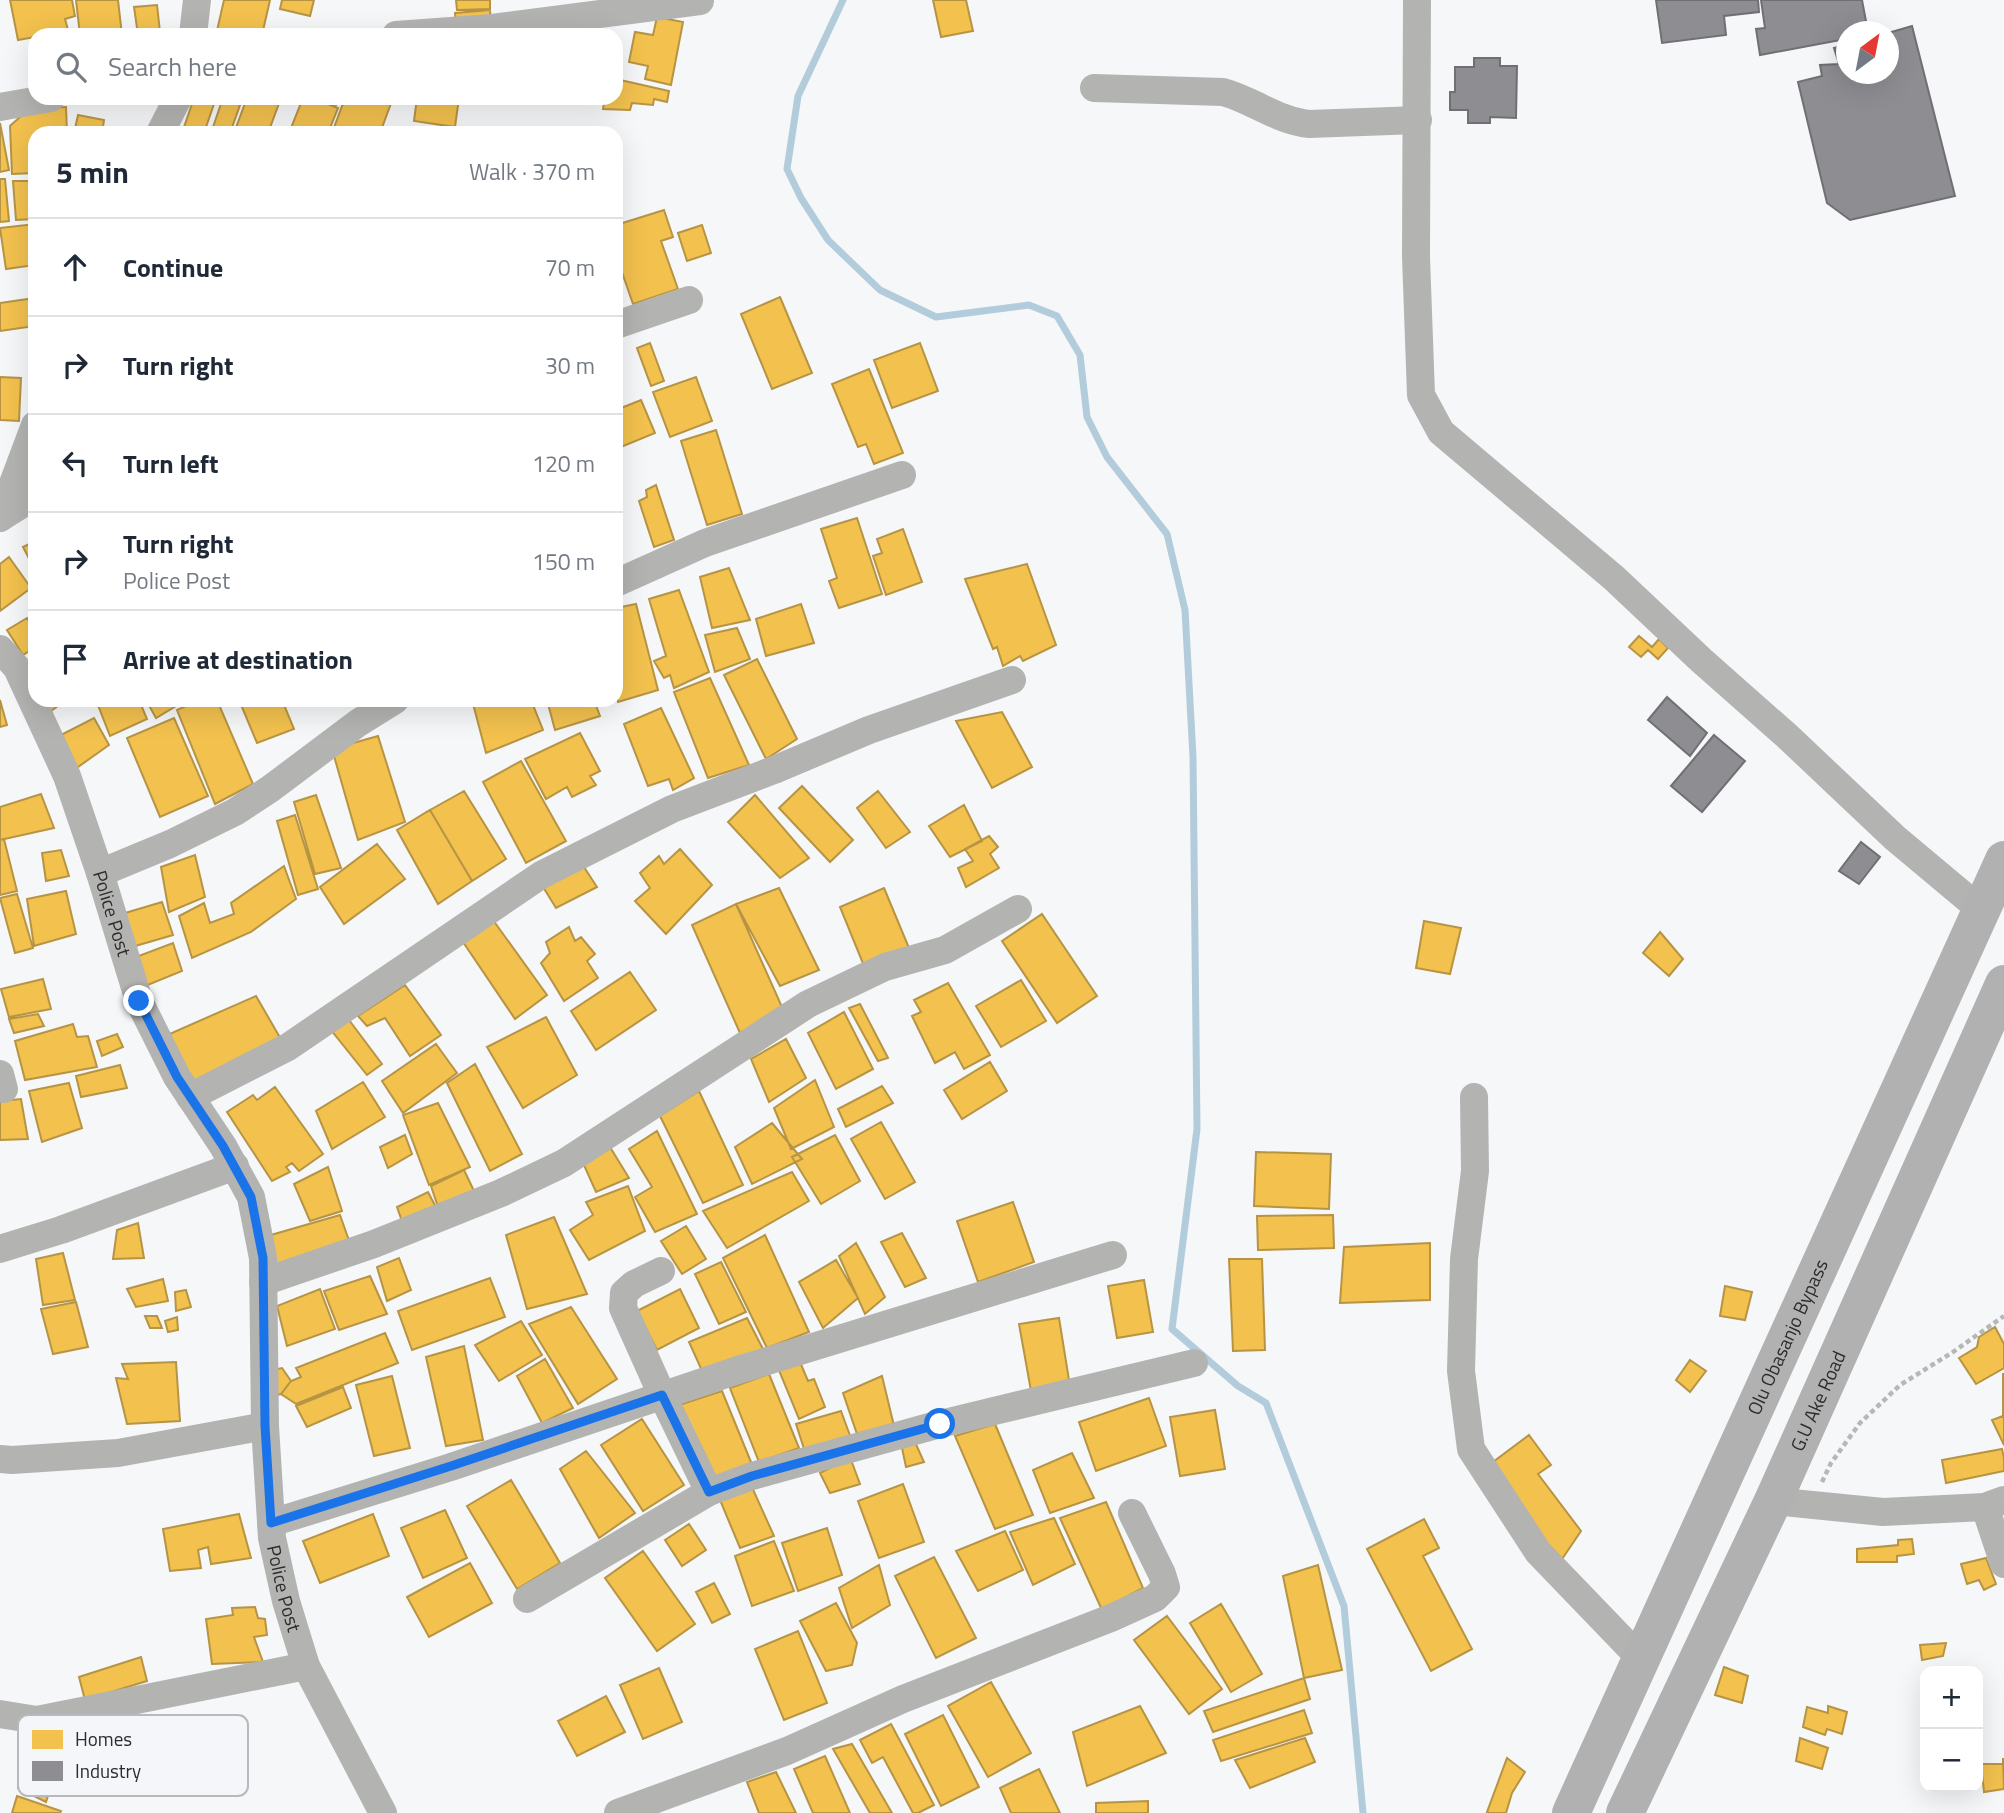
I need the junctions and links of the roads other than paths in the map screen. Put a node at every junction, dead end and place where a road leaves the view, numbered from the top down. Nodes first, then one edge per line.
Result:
1 (197, 0) edge
2 (1417, 0) edge
3 (700, 1) edge
4 (194, 28) edge
5 (492, 28) edge
6 (1094, 88) dead end
7 (28, 102) edge
8 (174, 105) edge
9 (0, 107) edge
10 (1418, 120) junction
11 (164, 126) edge
12 (689, 300) dead end
13 (623, 322) edge
14 (28, 444) edge
15 (902, 475) dead end
16 (28, 500) edge
17 (623, 580) edge
18 (17, 657) edge
19 (1012, 680) dead end
20 (28, 683) edge
21 (38, 707) edge
22 (384, 707) edge
23 (2004, 860) edge
24 (100, 873) junction
25 (1018, 909) dead end
26 (1981, 910) junction
27 (2004, 984) edge
28 (190, 1097) junction
29 (1474, 1097) dead end
30 (235, 1166) junction
31 (0, 1249) edge
32 (1113, 1255) dead end
33 (661, 1270) dead end
34 (264, 1282) junction
35 (1194, 1363) dead end
36 (662, 1395) junction
37 (265, 1426) junction
38 (0, 1459) edge
39 (709, 1492) junction
40 (1792, 1503) junction
41 (1994, 1503) edge
42 (1132, 1514) dead end
43 (271, 1523) junction
44 (2004, 1564) edge
45 (527, 1600) dead end
46 (1641, 1659) junction
47 (306, 1666) junction
48 (0, 1714) edge
49 (62, 1715) edge
50 (18, 1717) edge
51 (383, 1813) edge
52 (618, 1813) edge
53 (1571, 1813) edge
54 (1625, 1813) edge

1 - 4 street
2 - 10 street
3 - 5 street
6 - 10 street
7 - 9 street
8 - 11 street
10 - 26 street
12 - 13 street
14 - 16 street
15 - 17 street
18 - 20 street, Police Post
19 - 28 street
21 - 24 street, Police Post
22 - 24 street
23 - 26 main road, Olu Obasanjo Bypass
24 - 28 street, Police Post
25 - 34 street
26 - 46 main road, Olu Obasanjo Bypass
27 - 40 main road, G.U Ake Road
28 - 30 street, Police Post
29 - 46 street
30 - 31 street
30 - 34 street, Police Post
32 - 36 street
33 - 36 street
34 - 37 street, Police Post
35 - 39 street
36 - 39 street
36 - 43 street
37 - 38 street
37 - 43 street, Police Post
39 - 45 street
40 - 41 street
40 - 54 main road, G.U Ake Road
41 - 44 street
42 - 52 street
43 - 47 street, Police Post
46 - 53 main road, Olu Obasanjo Bypass
47 - 49 street
47 - 51 street, Police Post
48 - 50 street

